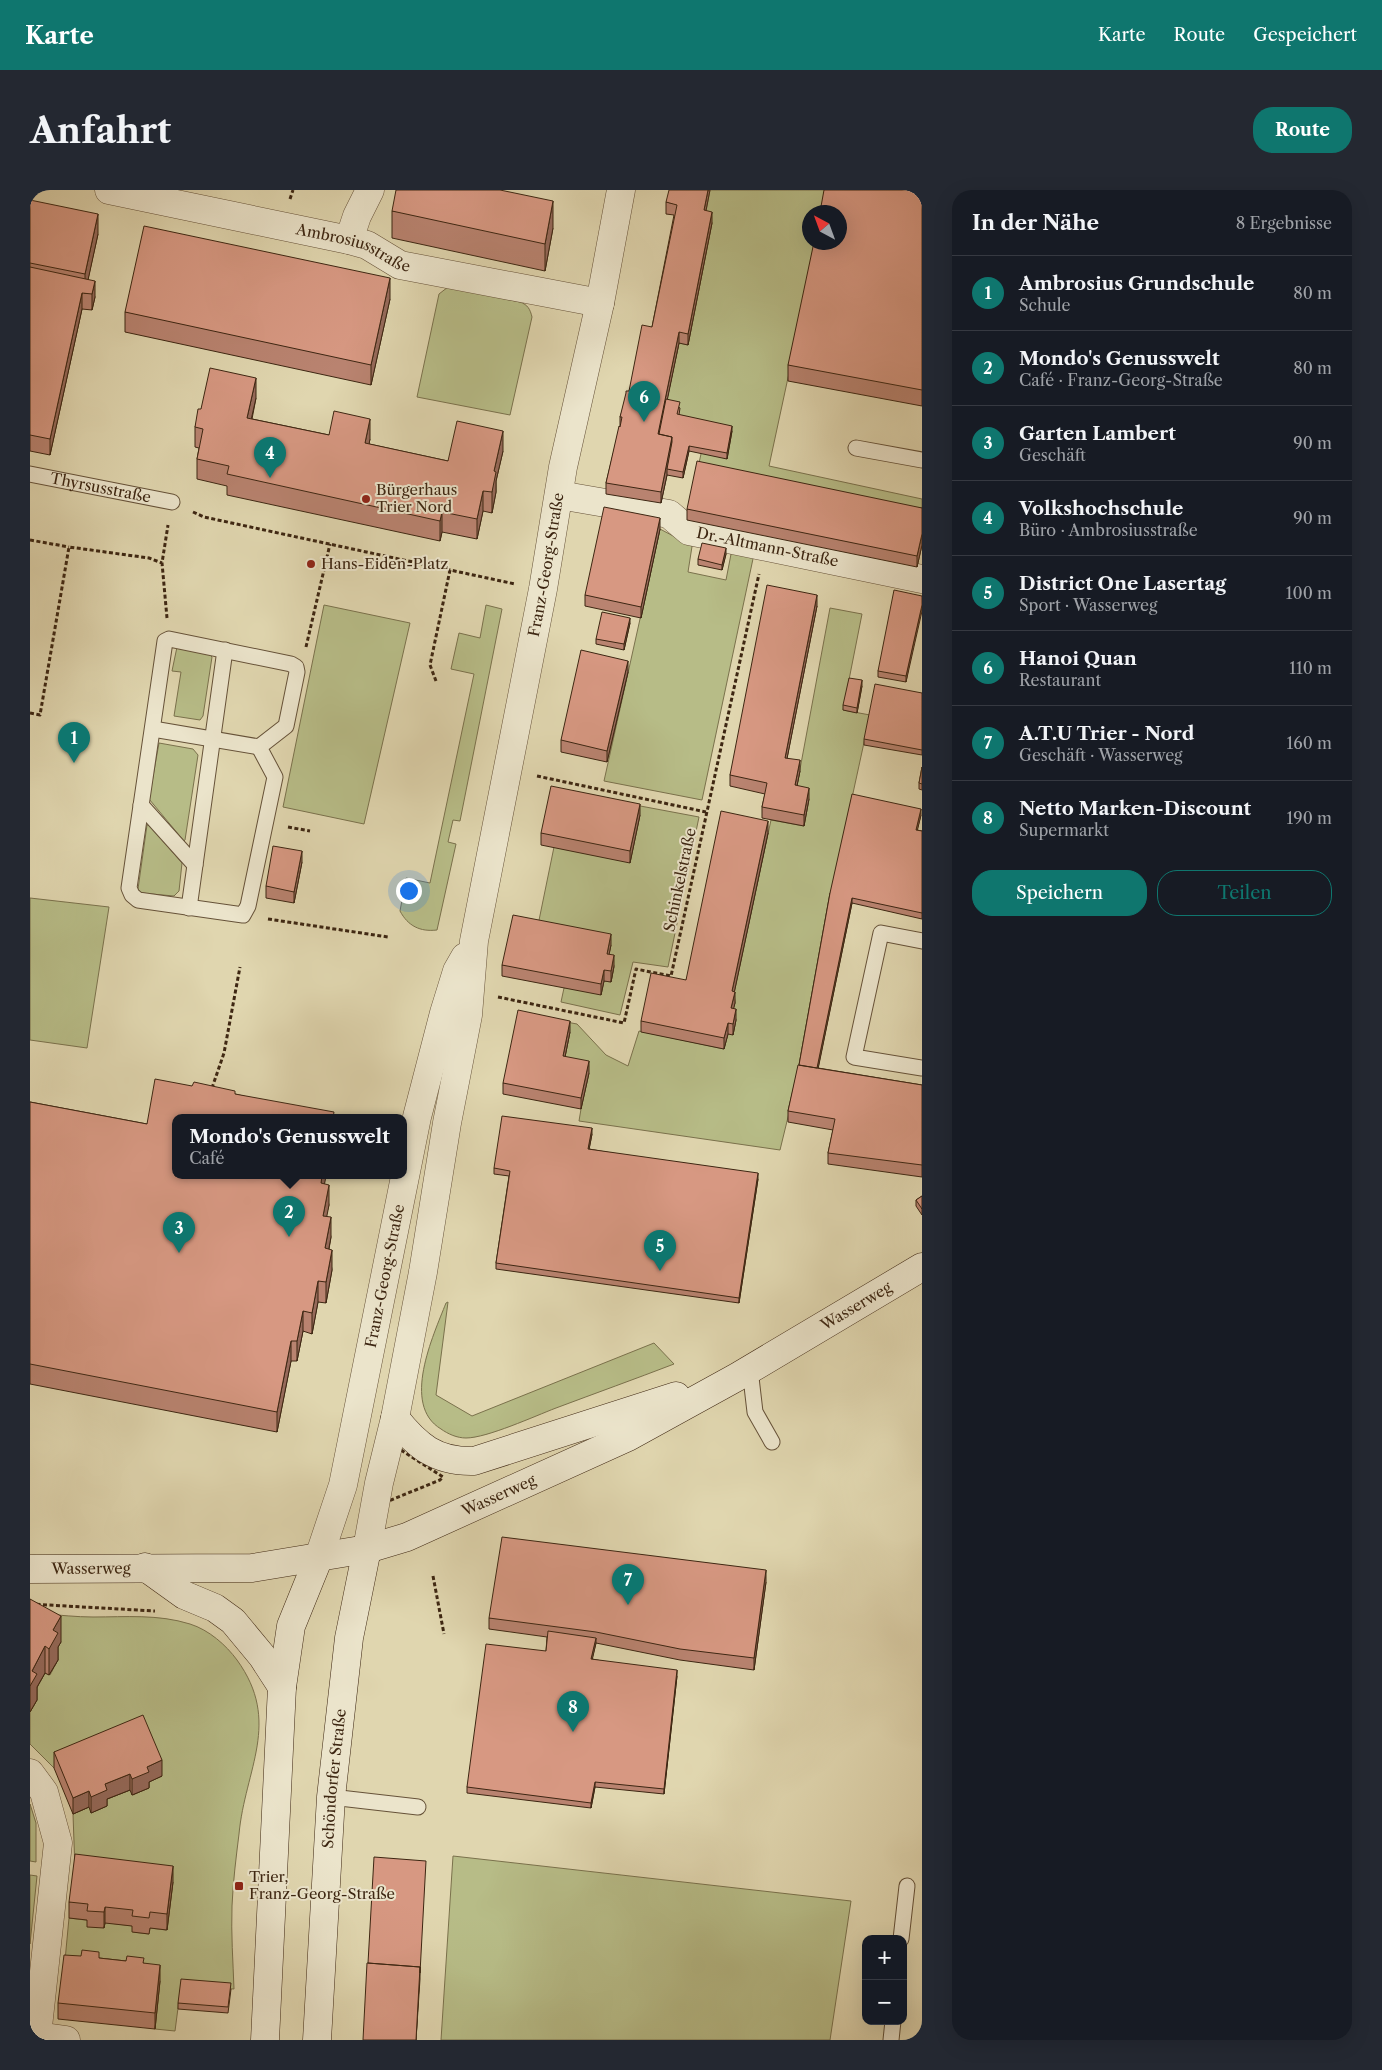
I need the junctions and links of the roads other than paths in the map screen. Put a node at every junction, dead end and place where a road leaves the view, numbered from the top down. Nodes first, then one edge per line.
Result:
1 (109, 190) edge
2 (370, 190) edge
3 (621, 190) edge
4 (349, 240) junction
5 (600, 303) junction
6 (856, 448) dead end
7 (922, 460) edge
8 (30, 474) edge
9 (559, 495) junction
10 (172, 502) road end
11 (922, 579) edge
12 (225, 650) junction
13 (153, 728) junction
14 (213, 740) junction
15 (259, 747) junction
16 (142, 805) junction
17 (195, 865) junction
18 (189, 908) junction
19 (474, 941) junction
20 (922, 941) edge
21 (922, 1068) edge
22 (407, 1168) edge
23 (405, 1179) edge
24 (922, 1267) edge
25 (744, 1373) junction
26 (395, 1418) junction
27 (772, 1442) dead end
28 (367, 1549) junction
29 (319, 1557) junction
30 (145, 1567) junction
31 (30, 1569) edge
32 (282, 1687) junction
33 (30, 1773) edge
34 (331, 1797) junction
35 (418, 1807) dead end
36 (907, 1886) dead end
37 (901, 1935) edge
38 (893, 2025) edge
39 (34, 2035) edge
40 (66, 2040) edge
41 (265, 2040) edge
42 (317, 2040) edge
43 (891, 2040) edge

1 - 4 street, Ambrosiusstraße
2 - 4 street
3 - 5 street, Franz-Georg-Straße
4 - 5 street, Ambrosiusstraße
5 - 9 street, Franz-Georg-Straße
6 - 7 lane
8 - 10 lane, Thyrsusstraße
9 - 11 street, Dr.-Altmann-Straße
9 - 19 street, Franz-Georg-Straße
12 - 13 lane
12 - 14 lane
12 - 15 lane
13 - 14 lane
13 - 16 lane
14 - 15 lane
14 - 17 lane
15 - 18 lane
16 - 17 lane
16 - 18 lane
17 - 18 lane
19 - 22 street, Franz-Georg-Straße
19 - 26 street, Franz-Georg-Straße
20 - 21 lane
23 - 29 street, Franz-Georg-Straße
24 - 25 street, Wasserweg
25 - 26 street
25 - 27 lane
25 - 28 street, Wasserweg
26 - 28 street, Franz-Georg-Straße
28 - 29 street, Wasserweg
28 - 34 street, Schöndorfer Straße
29 - 30 street, Wasserweg
29 - 32 street
30 - 31 street, Wasserweg
30 - 32 street
32 - 41 street
33 - 39 street
34 - 35 lane
34 - 42 street, Schöndorfer Straße
36 - 37 lane
38 - 43 lane
39 - 40 street

